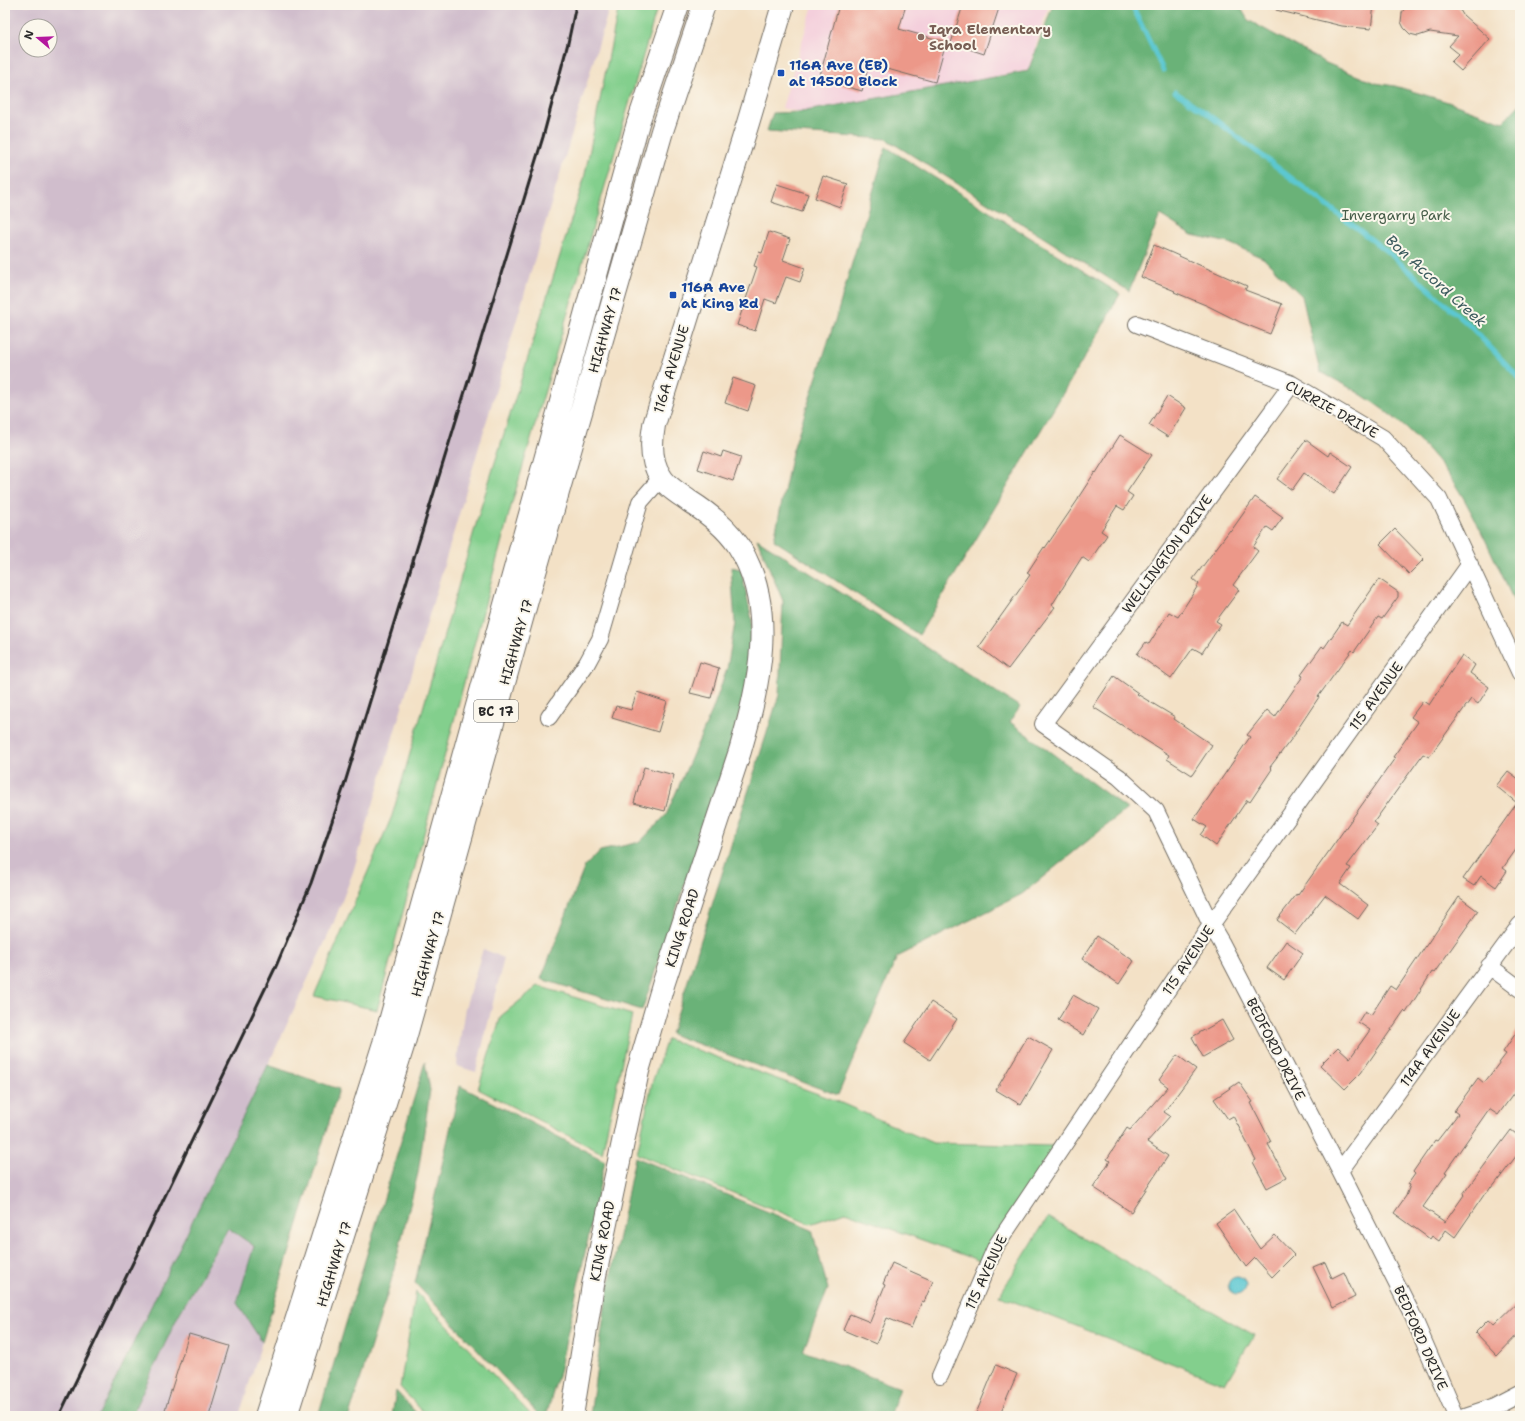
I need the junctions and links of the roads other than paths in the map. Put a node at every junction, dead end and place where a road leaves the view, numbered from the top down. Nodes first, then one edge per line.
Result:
1 (678, 5) edge
2 (704, 5) edge
3 (783, 5) edge
4 (1137, 324) dead end
5 (1292, 384) junction
6 (661, 478) junction
7 (1470, 564) junction
8 (1520, 674) edge
9 (549, 716) dead end
10 (1043, 724) joint
11 (1520, 924) edge
12 (1211, 925) junction
13 (1489, 966) junction
14 (1520, 989) edge
15 (1340, 1171) junction
16 (940, 1376) dead end
17 (1520, 1393) edge
18 (266, 1416) edge
19 (286, 1416) edge
20 (572, 1416) edge
21 (1456, 1416) edge
22 (1465, 1416) edge

1 - 18 main road, HIGHWAY 17 / BC 17
2 - 19 main road, HIGHWAY 17 / BC 17
3 - 6 main road, 116A AVENUE
4 - 5 street, CURRIE DRIVE
5 - 7 street, CURRIE DRIVE
5 - 10 street, WELLINGTON DRIVE
6 - 9 street
6 - 20 main road, KING ROAD
7 - 8 street, CURRIE DRIVE
7 - 12 street, 115 AVENUE
10 - 12 street, BEDFORD DRIVE
11 - 13 street, 114A AVENUE
12 - 15 street, BEDFORD DRIVE
12 - 16 street, 115 AVENUE
13 - 14 street
13 - 15 street, 114A AVENUE
15 - 21 street, BEDFORD DRIVE
17 - 22 street

